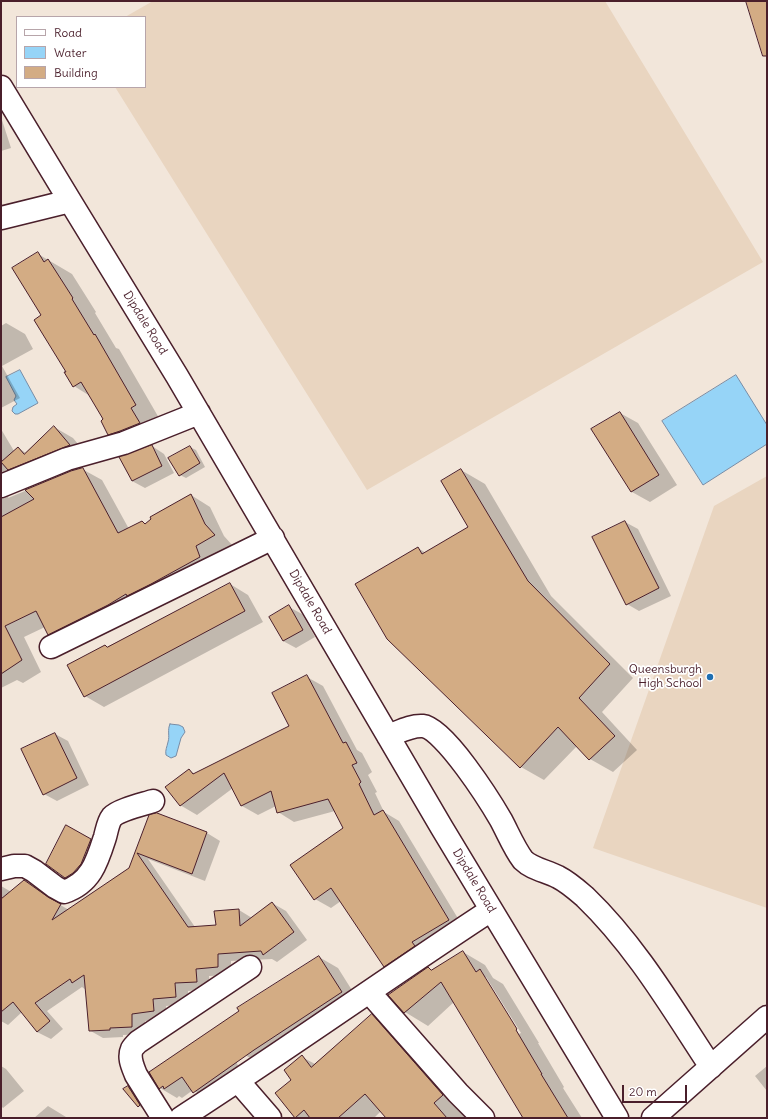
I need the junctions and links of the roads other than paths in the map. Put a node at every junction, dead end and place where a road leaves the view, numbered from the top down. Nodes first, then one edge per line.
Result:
1 (1, 87) edge
2 (70, 201) junction
3 (1, 218) edge
4 (199, 413) junction
5 (1, 486) edge
6 (273, 538) junction
7 (51, 647) dead end
8 (388, 736) junction
9 (153, 801) dead end
10 (1, 869) edge
11 (491, 910) junction
12 (250, 967) dead end
13 (369, 992) junction
14 (767, 1017) edge
15 (710, 1067) junction
16 (238, 1081) junction
17 (163, 1118) edge
18 (180, 1118) edge
19 (270, 1118) edge
20 (483, 1118) edge
21 (617, 1118) edge
22 (653, 1118) edge

1 - 2 street, Dipdale Road
2 - 3 street
2 - 4 street, Dipdale Road
4 - 5 street
4 - 6 street, Dipdale Road
6 - 7 street
6 - 8 street, Dipdale Road
8 - 11 street, Dipdale Road
8 - 15 street
9 - 10 street
11 - 13 street
11 - 21 street, Dipdale Road
12 - 17 street
13 - 16 street
13 - 20 street
14 - 15 street
15 - 22 street
16 - 18 street
16 - 19 street

